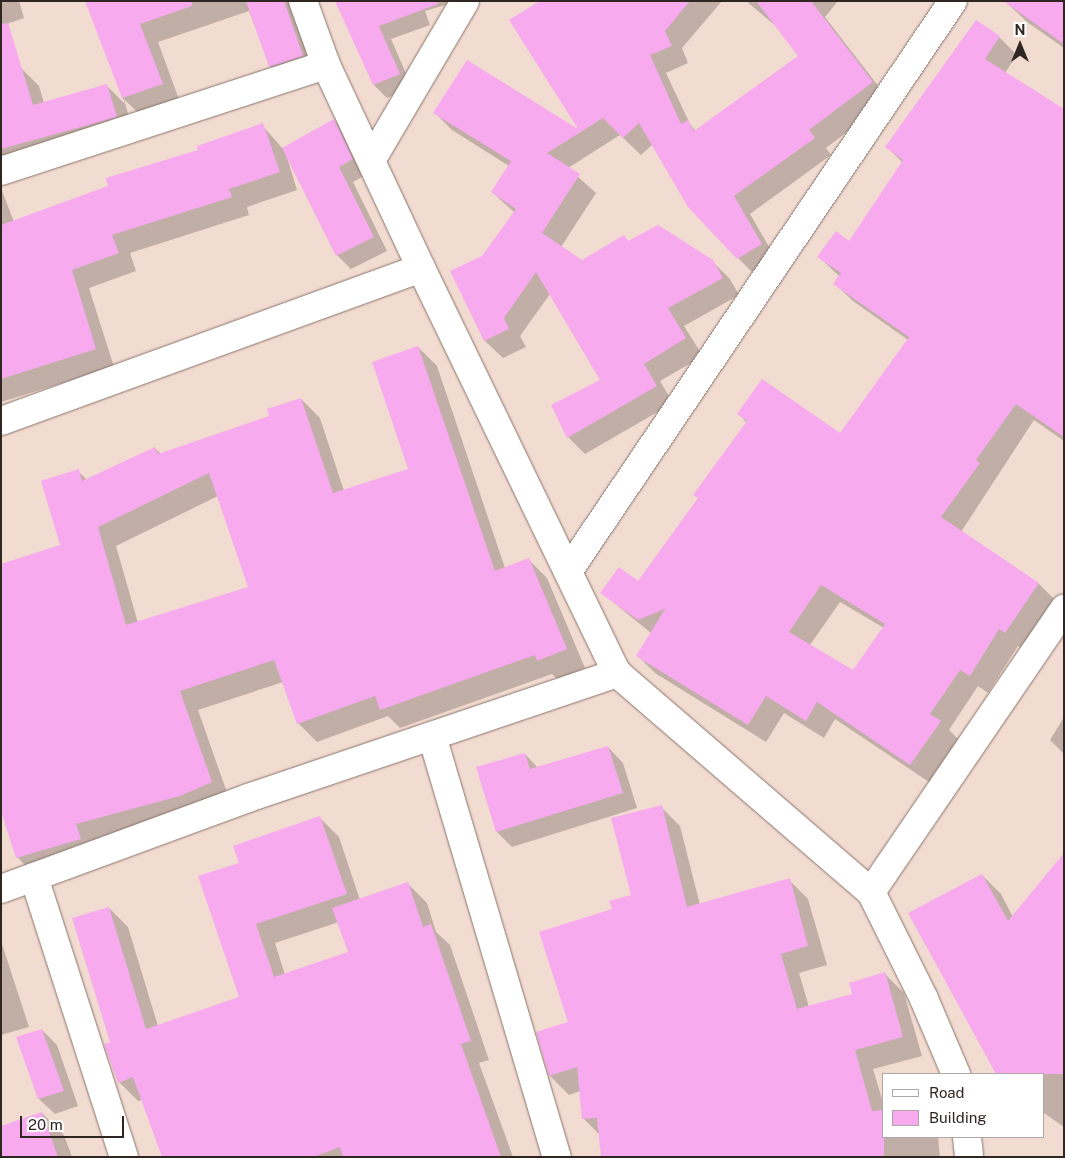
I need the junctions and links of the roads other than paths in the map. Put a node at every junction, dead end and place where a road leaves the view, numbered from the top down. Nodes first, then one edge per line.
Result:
1 (303, 1) edge
2 (465, 1) edge
3 (953, 1) edge
4 (326, 65) junction
5 (372, 159) junction
6 (1, 171) edge
7 (421, 268) junction
8 (1, 421) edge
9 (569, 570) junction
10 (1064, 609) edge
11 (617, 673) junction
12 (432, 736) junction
13 (34, 877) junction
14 (1, 889) edge
15 (871, 892) junction
16 (956, 1073) edge
17 (967, 1138) edge
18 (124, 1157) edge
19 (556, 1157) edge
20 (970, 1157) edge

1 - 4 street
2 - 5 street
3 - 9 street
4 - 5 street
4 - 6 street
5 - 7 street
7 - 8 street
7 - 9 street
9 - 11 street
10 - 15 street
11 - 12 street
11 - 15 street
12 - 13 street
12 - 19 street
13 - 14 street
13 - 18 street
15 - 16 street
17 - 20 street

